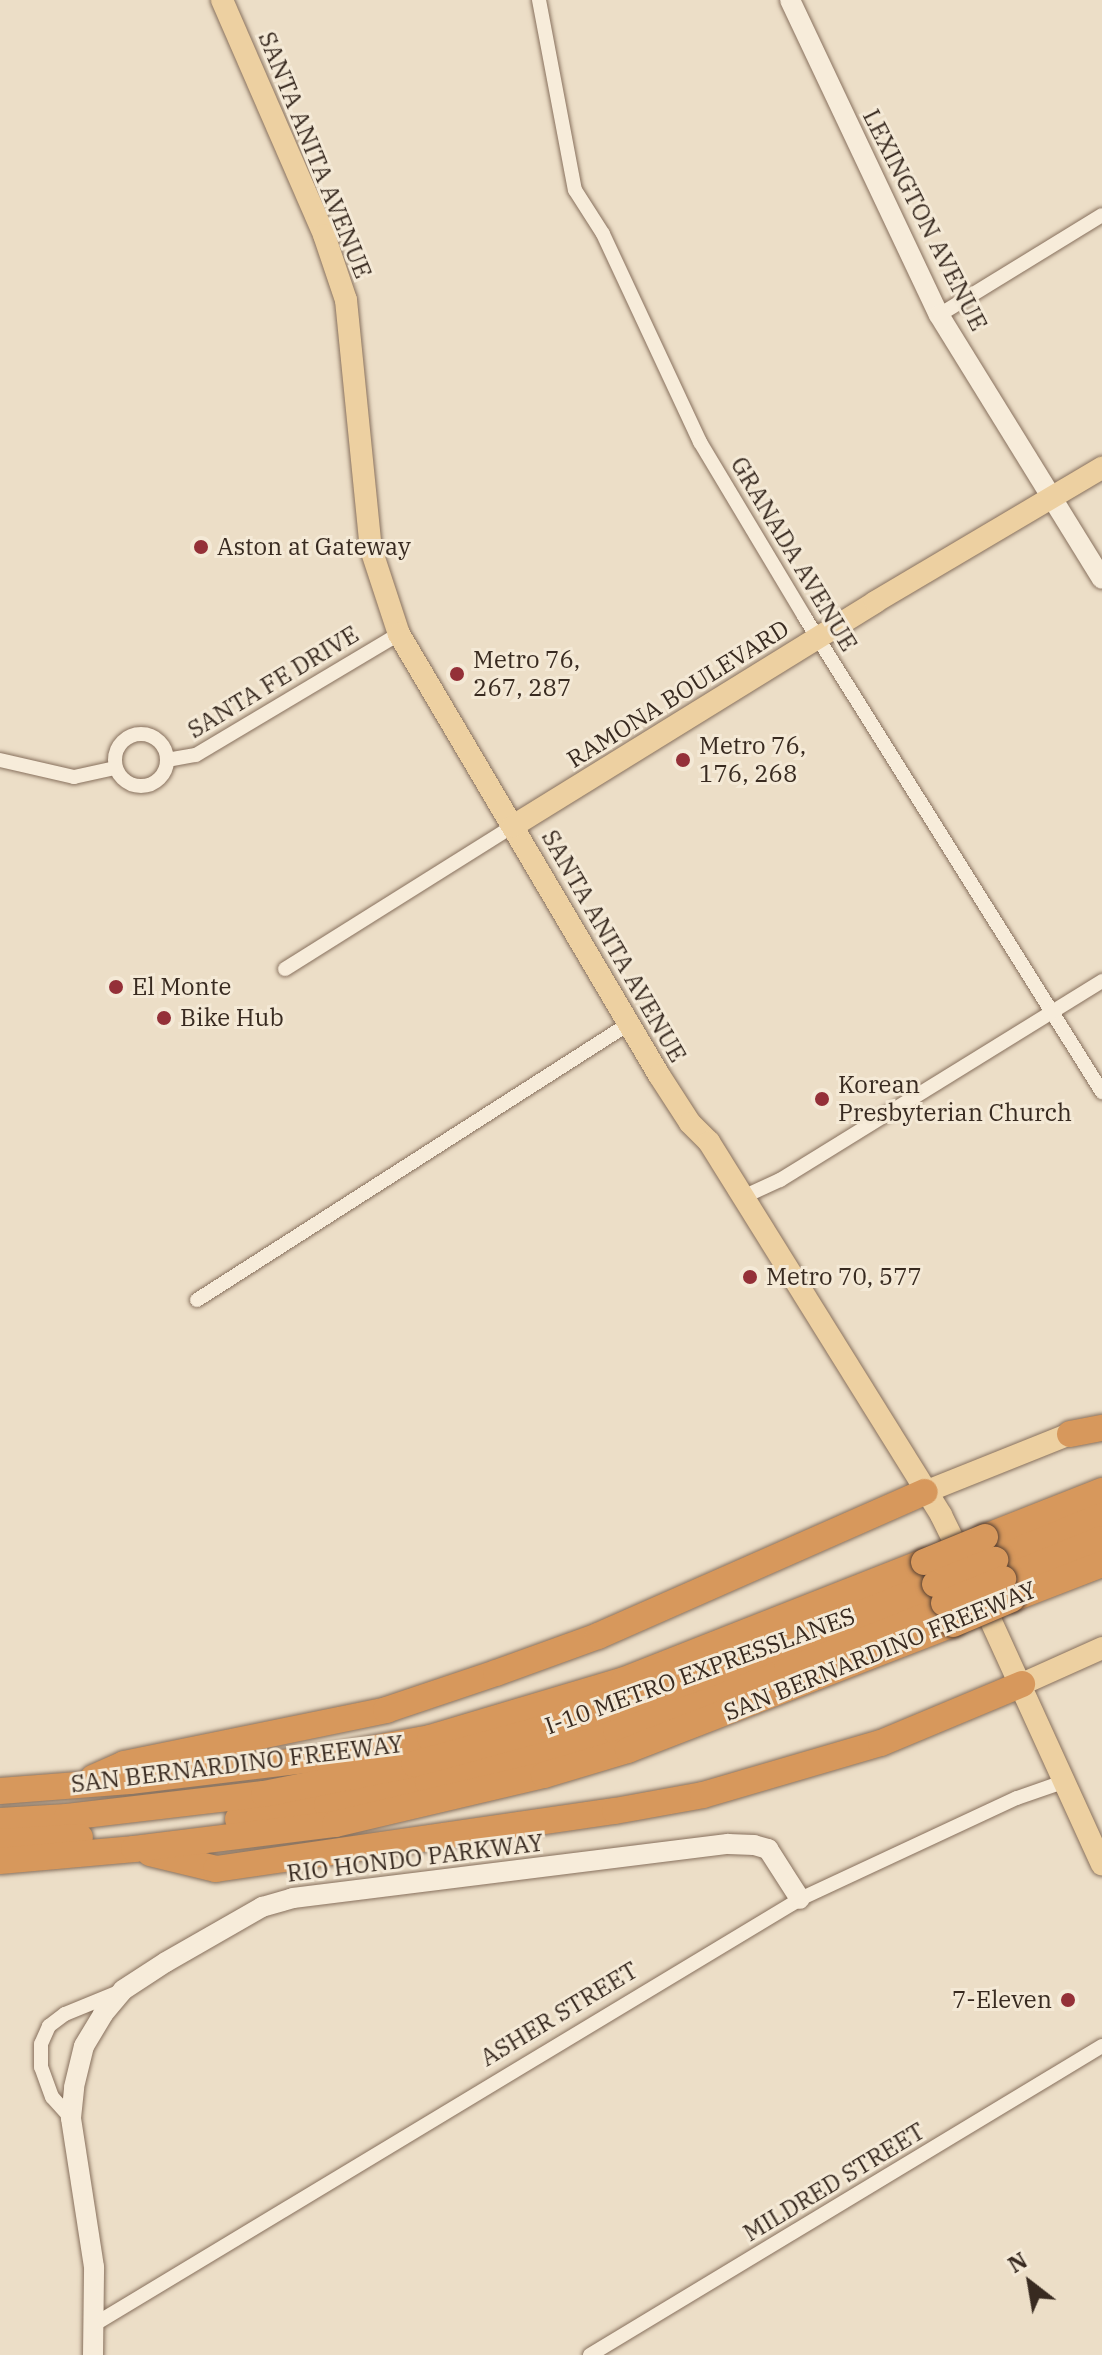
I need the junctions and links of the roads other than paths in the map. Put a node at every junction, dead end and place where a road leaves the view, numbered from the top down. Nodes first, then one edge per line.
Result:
1 (222, 0) edge
2 (539, 0) edge
3 (790, 0) edge
4 (1102, 215) edge
5 (939, 315) junction
6 (1102, 468) edge
7 (1052, 499) junction
8 (1102, 579) edge
9 (399, 634) junction
10 (819, 637) junction
11 (0, 760) edge
12 (167, 760) junction
13 (115, 768) junction
14 (513, 826) junction
15 (285, 969) dead end
16 (1102, 981) edge
17 (1053, 1012) junction
18 (630, 1023) junction
19 (1102, 1092) edge
20 (743, 1197) junction
21 (197, 1300) dead end
22 (1102, 1425) edge
23 (1070, 1434) joint
24 (1102, 1491) edge
25 (925, 1492) junction
26 (1102, 1516) edge
27 (1102, 1539) edge
28 (1102, 1564) edge
29 (999, 1569) junction
30 (939, 1593) junction
31 (1102, 1648) edge
32 (1022, 1684) junction
33 (1066, 1781) junction
34 (75, 1786) junction
35 (0, 1791) edge
36 (0, 1821) edge
37 (0, 1842) edge
38 (134, 1849) junction
39 (0, 1861) edge
40 (1102, 1865) edge
41 (800, 1899) junction
42 (123, 1990) junction
43 (1102, 2046) edge
44 (71, 2118) junction
45 (95, 2324) junction
46 (93, 2355) edge
47 (590, 2355) edge

1 - 9 main road, SANTA ANITA AVENUE
2 - 10 street, GRANADA AVENUE
3 - 5 street, LEXINGTON AVENUE
4 - 5 street
5 - 7 street, LEXINGTON AVENUE
6 - 7 main road, RAMONA BOULEVARD
7 - 8 street, LEXINGTON AVENUE
7 - 10 main road, RAMONA BOULEVARD
9 - 12 street, SANTA FE DRIVE
9 - 14 main road, SANTA ANITA AVENUE
10 - 14 main road, RAMONA BOULEVARD
10 - 17 street, GRANADA AVENUE
11 - 13 street
12 - 13 street
12 - 13 street
14 - 15 street, RAMONA BOULEVARD
14 - 18 main road, SANTA ANITA AVENUE
16 - 17 street
17 - 19 street, GRANADA AVENUE
17 - 20 street
18 - 20 main road, SANTA ANITA AVENUE
18 - 21 street
20 - 25 main road, SANTA ANITA AVENUE
22 - 23 highway
23 - 25 main road
24 - 29 highway, SAN BERNARDINO FREEWAY
25 - 32 main road, SANTA ANITA AVENUE
25 - 34 highway
26 - 29 highway
27 - 29 highway
28 - 29 highway, SAN BERNARDINO FREEWAY
29 - 30 highway, SAN BERNARDINO FREEWAY, bridge
29 - 30 highway, SAN BERNARDINO FREEWAY, bridge
30 - 34 highway, SAN BERNARDINO FREEWAY
30 - 36 highway, I-10 METRO EXPRESSLANES
30 - 37 highway, I-10 METRO EXPRESSLANES
30 - 38 highway, SAN BERNARDINO FREEWAY
31 - 32 main road
32 - 33 main road, SANTA ANITA AVENUE
32 - 38 highway
33 - 40 main road, SANTA ANITA AVENUE
33 - 41 street, ASHER STREET
34 - 35 highway, SAN BERNARDINO FREEWAY
38 - 39 highway, SAN BERNARDINO FREEWAY
41 - 42 street, RIO HONDO PARKWAY
41 - 45 street, ASHER STREET
42 - 44 street, RIO HONDO PARKWAY
42 - 44 street
43 - 47 street, MILDRED STREET
44 - 45 street, RIO HONDO PARKWAY
45 - 46 street, RIO HONDO PARKWAY

